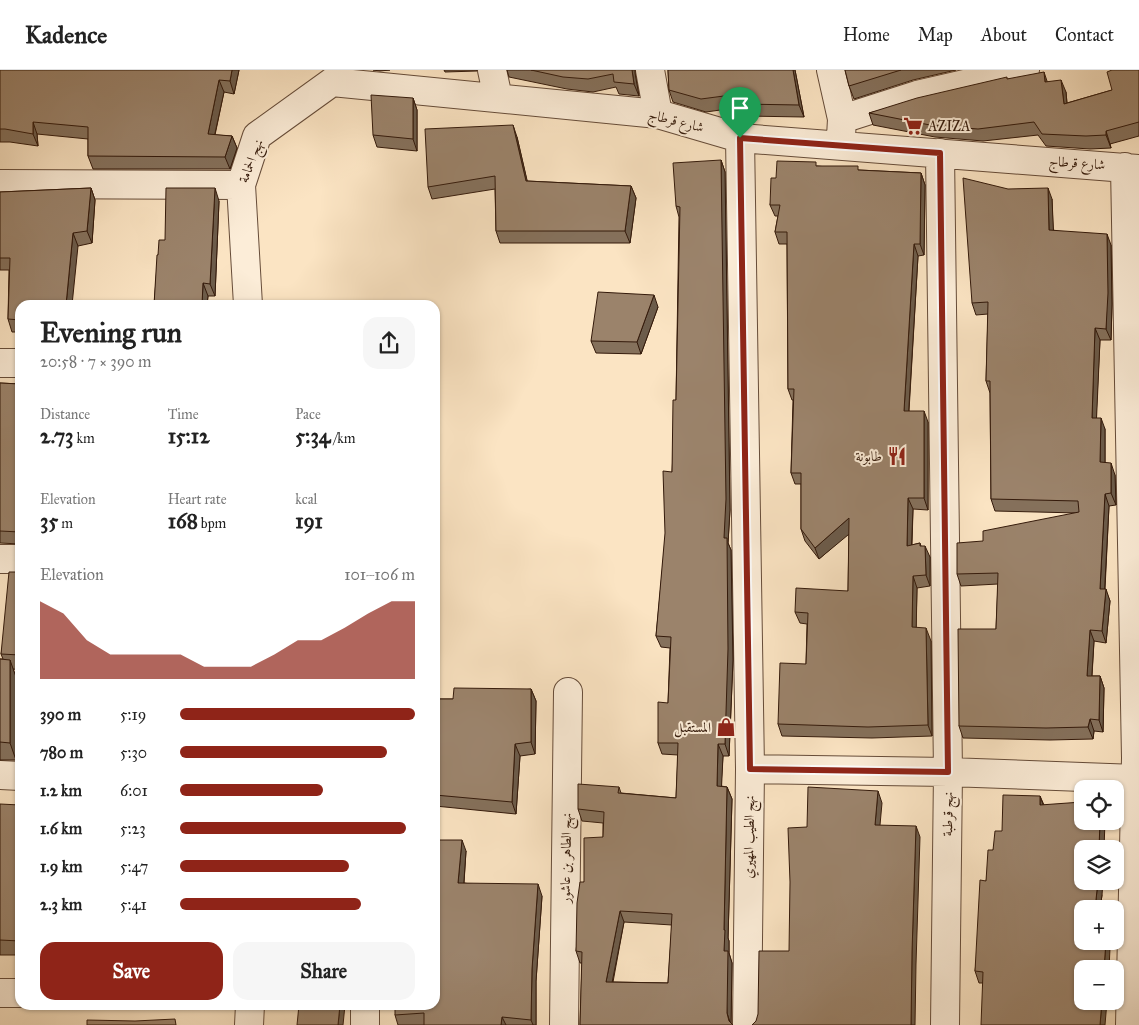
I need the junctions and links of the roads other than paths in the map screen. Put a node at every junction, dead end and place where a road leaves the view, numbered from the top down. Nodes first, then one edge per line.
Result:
1 (492, 70) edge
2 (650, 70) edge
3 (831, 70) edge
4 (1025, 70) edge
5 (331, 76) edge
6 (498, 98) junction
7 (658, 114) junction
8 (841, 132) junction
9 (740, 138) junction
10 (940, 153) junction
11 (1132, 168) edge
12 (0, 184) edge
13 (240, 185) junction
14 (248, 300) edge
15 (0, 363) edge
16 (15, 363) edge
17 (0, 559) edge
18 (15, 559) edge
19 (568, 692) dead end
20 (1137, 765) edge
21 (750, 769) junction
22 (948, 772) junction
23 (0, 775) edge
24 (15, 776) edge
25 (0, 993) edge
26 (15, 993) edge
27 (250, 1010) edge
28 (365, 1010) edge
29 (249, 1025) edge
30 (365, 1025) edge
31 (564, 1025) edge
32 (747, 1025) edge
33 (945, 1025) edge
34 (1130, 1025) edge

1 - 6 street
2 - 7 street
3 - 8 street
4 - 8 street
5 - 6 street, شارع قرطاج
5 - 13 street, نهج الحمامة
6 - 7 street, شارع قرطاج
7 - 9 street, شارع قرطاج
8 - 9 street, شارع قرطاج
8 - 10 street, شارع قرطاج
9 - 21 street, نهج الطيب المهيري
10 - 11 street, شارع قرطاج
10 - 22 street, نهج قرطبة
11 - 20 street
12 - 13 street
13 - 14 street, نهج الحمامة
15 - 16 street
17 - 18 street
19 - 31 street, نهج الطاهر بن عاشور
20 - 22 street
20 - 34 street
21 - 22 street
21 - 32 street, نهج الطيب المهيري
22 - 33 street, نهج قرطبة
23 - 24 street
25 - 26 street
27 - 29 street
28 - 30 street

